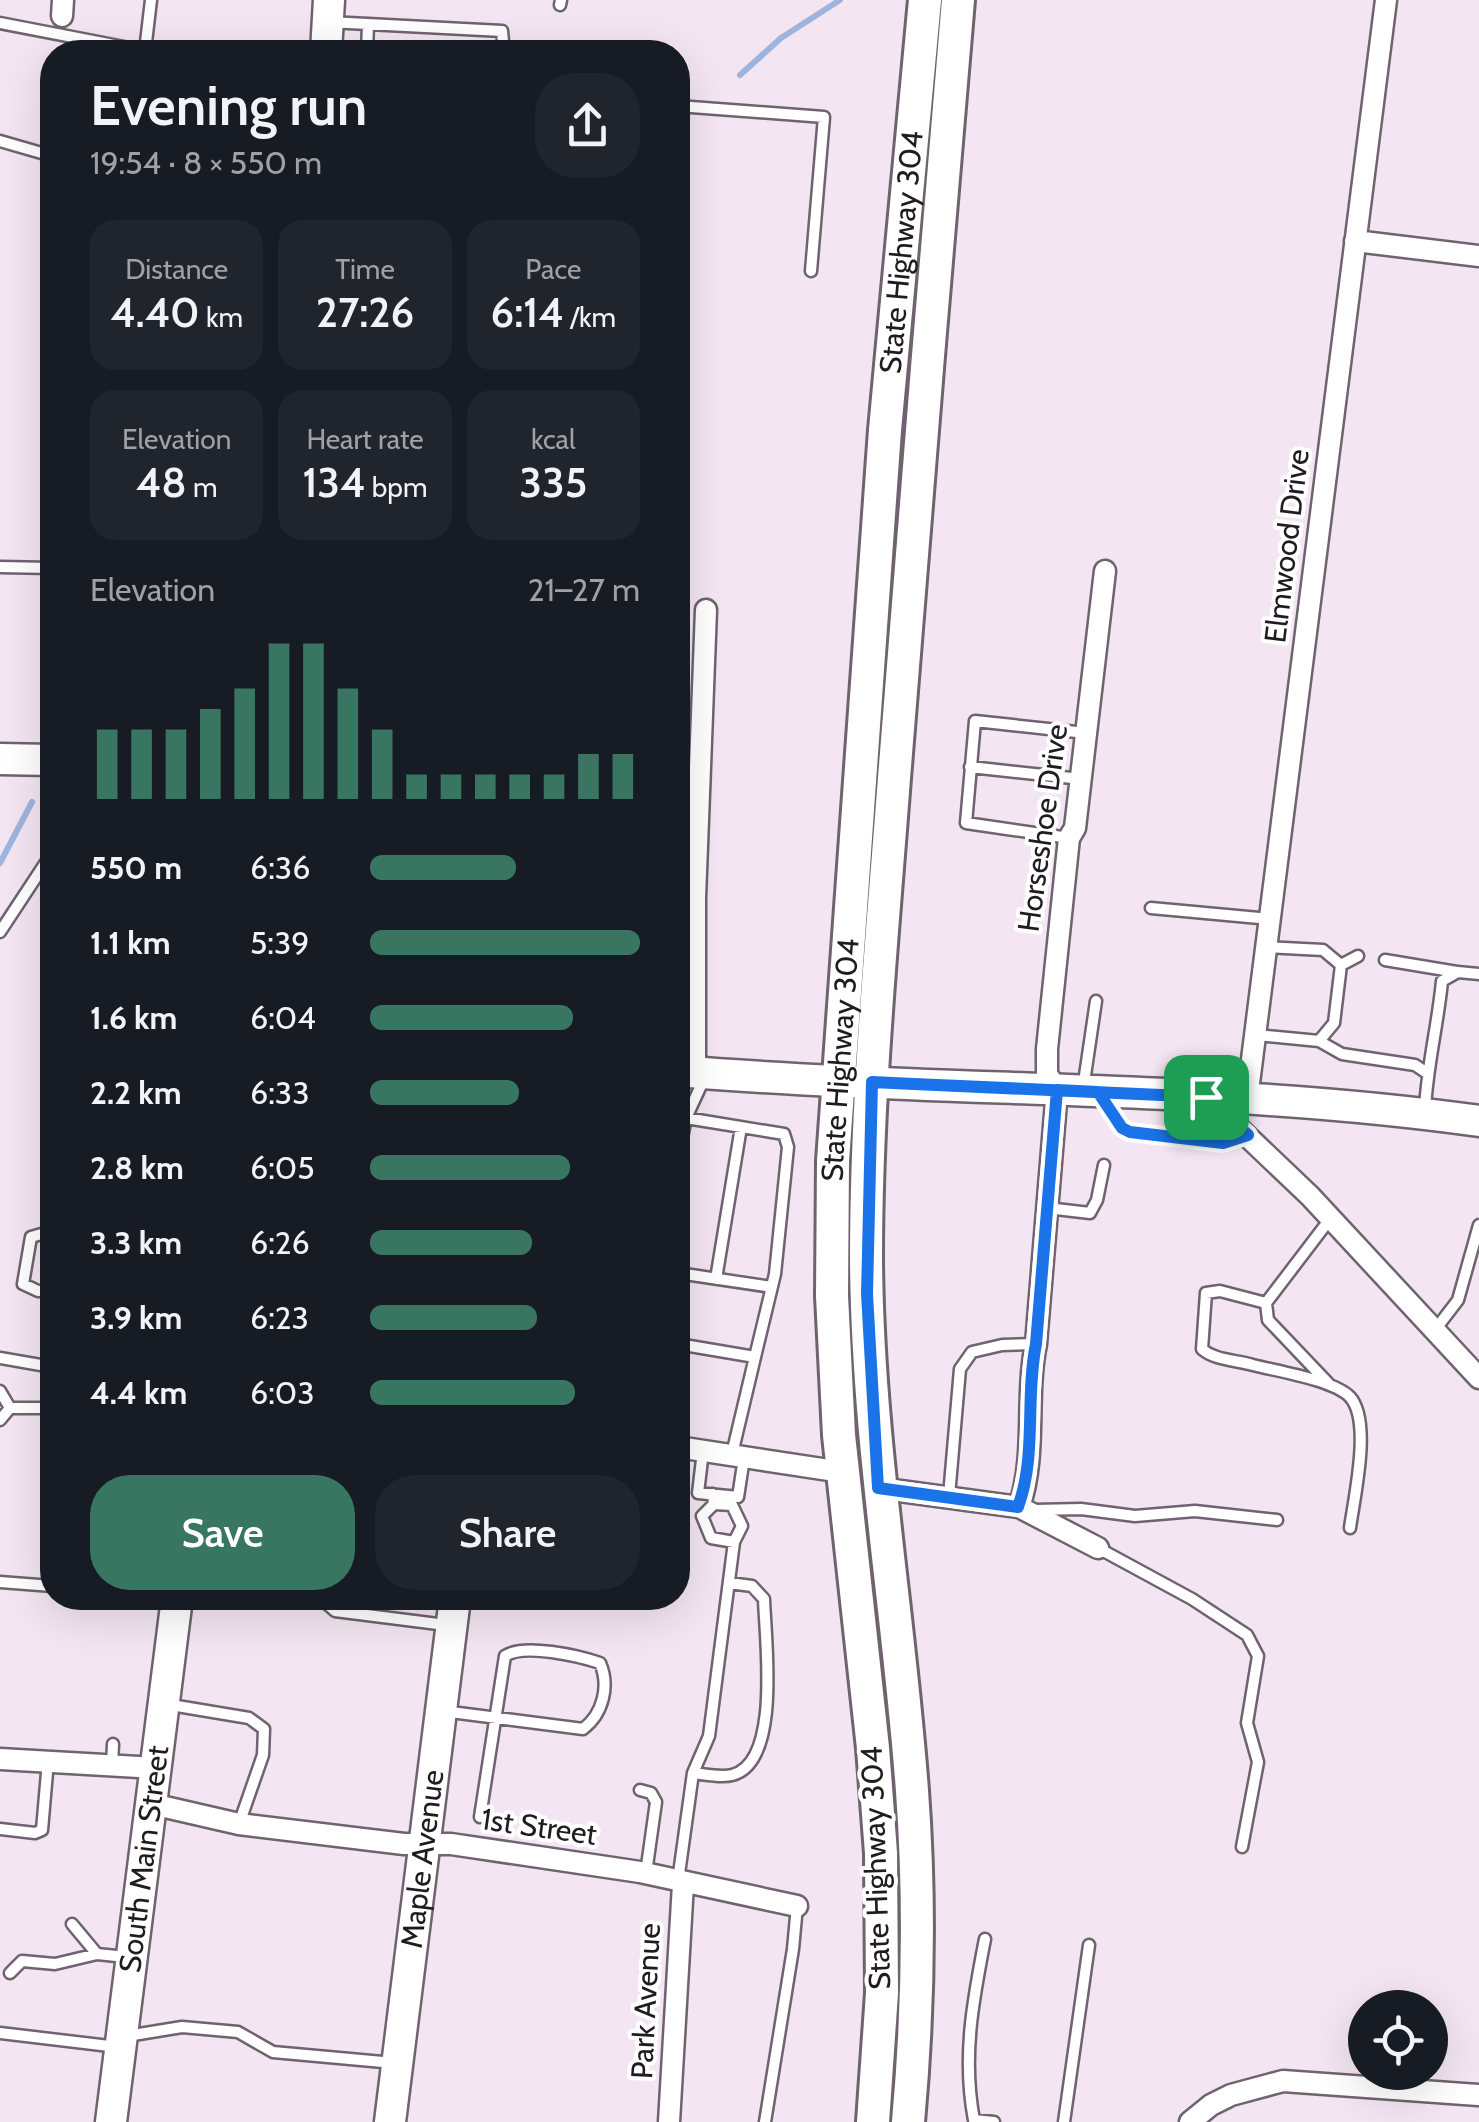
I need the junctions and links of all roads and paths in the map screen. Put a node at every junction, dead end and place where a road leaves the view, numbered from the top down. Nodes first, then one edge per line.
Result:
1 (150, 0) edge
2 (925, 0) edge
3 (958, 0) edge
4 (1386, 0) edge
5 (329, 11) edge
6 (0, 23) edge
7 (368, 24) junction
8 (87, 40) edge
9 (148, 40) edge
10 (327, 40) edge
11 (367, 40) edge
12 (503, 40) edge
13 (690, 107) edge
14 (0, 141) edge
15 (40, 153) edge
16 (1355, 240) junction
17 (1479, 256) edge
18 (811, 272) dead end
19 (0, 567) edge
20 (40, 568) edge
21 (1106, 571) dead end
22 (706, 610) dead end
23 (1087, 733) junction
24 (0, 759) edge
25 (40, 760) edge
26 (970, 767) junction
27 (1081, 780) junction
28 (1068, 838) junction
29 (40, 870) edge
30 (1151, 908) dead end
31 (1270, 920) junction
32 (0, 932) edge
33 (1267, 946) junction
34 (690, 950) edge
35 (1358, 956) dead end
36 (1386, 960) dead end
37 (1341, 965) junction
38 (1458, 972) junction
39 (1479, 974) edge
40 (1096, 1001) dead end
41 (1256, 1035) junction
42 (690, 1038) edge
43 (1319, 1041) junction
44 (693, 1073) edge
45 (1427, 1073) junction
46 (836, 1082) junction
47 (872, 1082) junction
48 (1079, 1092) junction
49 (1206, 1097) junction
50 (1248, 1099) junction
51 (1425, 1114) junction
52 (690, 1119) edge
53 (1479, 1122) edge
54 (742, 1127) junction
55 (1248, 1135) junction
56 (1104, 1166) dead end
57 (1048, 1208) junction
58 (1331, 1218) junction
59 (1479, 1225) edge
60 (40, 1234) edge
61 (690, 1275) edge
62 (716, 1279) junction
63 (772, 1287) junction
64 (40, 1291) edge
65 (1266, 1303) junction
66 (1434, 1330) junction
67 (1036, 1344) junction
68 (690, 1346) edge
69 (756, 1357) junction
70 (0, 1358) edge
71 (40, 1365) edge
72 (1479, 1378) edge
73 (1333, 1388) junction
74 (0, 1391) edge
75 (10, 1408) junction
76 (40, 1408) edge
77 (0, 1420) edge
78 (690, 1449) edge
79 (704, 1451) junction
80 (738, 1457) junction
81 (842, 1472) junction
82 (878, 1488) junction
83 (949, 1496) junction
84 (714, 1499) junction
85 (1024, 1509) junction
86 (1277, 1520) dead end
87 (1350, 1528) dead end
88 (734, 1542) junction
89 (1098, 1548) joint
90 (0, 1582) edge
91 (729, 1583) junction
92 (40, 1585) edge
93 (176, 1610) edge
94 (334, 1610) edge
95 (453, 1612) edge
96 (164, 1704) junction
97 (442, 1711) junction
98 (497, 1718) junction
99 (0, 1760) edge
100 (48, 1761) junction
101 (156, 1768) junction
102 (693, 1773) junction
103 (640, 1790) dead end
104 (152, 1804) junction
105 (480, 1817) dead end
106 (239, 1824) junction
107 (0, 1829) edge
108 (426, 1844) junction
109 (1242, 1846) dead end
110 (646, 1874) junction
111 (680, 1883) junction
112 (796, 1906) joint
113 (72, 1924) dead end
114 (985, 1938) dead end
115 (1089, 1945) dead end
116 (97, 1954) junction
117 (132, 1958) junction
118 (10, 1973) dead end
119 (0, 2033) edge
120 (121, 2042) junction
121 (398, 2064) junction
122 (1479, 2096) edge
123 (111, 2122) edge
124 (390, 2122) edge
125 (668, 2122) edge
126 (765, 2122) edge
127 (874, 2122) edge
128 (908, 2122) edge
129 (994, 2122) edge
130 (1064, 2122) edge
131 (1190, 2122) edge

1 - 9 lane
2 - 46 main road, State Highway 304
3 - 47 main road, State Highway 304
4 - 16 street, Elmwood Drive
5 - 7 lane
5 - 10 street
6 - 8 lane
7 - 11 lane
7 - 12 lane
13 - 18 lane
14 - 15 lane
16 - 17 street
16 - 31 street, Elmwood Drive
19 - 20 lane
21 - 23 street, Horseshoe Drive
22 - 34 street
23 - 26 lane
23 - 27 street, Horseshoe Drive
24 - 25 street
26 - 27 lane
26 - 28 lane
27 - 28 street, Horseshoe Drive
28 - 48 street, Horseshoe Drive
29 - 32 lane
30 - 31 lane
31 - 33 street, Elmwood Drive
33 - 37 lane
33 - 41 street, Elmwood Drive
35 - 37 lane
36 - 38 lane
37 - 43 lane
38 - 39 lane
38 - 45 lane
40 - 48 lane
41 - 43 lane
41 - 50 street, Elmwood Drive
42 - 44 street
43 - 45 lane
44 - 46 street
45 - 51 lane
46 - 47 street
46 - 81 main road, State Highway 304
47 - 48 street
47 - 82 main road, State Highway 304
48 - 49 street
48 - 55 lane
48 - 57 street, Horseshoe Drive
49 - 50 street
49 - 55 street
50 - 51 street
51 - 53 street
52 - 54 lane
54 - 62 lane
54 - 63 lane
55 - 58 street
56 - 57 lane
57 - 67 street, Horseshoe Drive
58 - 65 lane
58 - 66 street
59 - 66 lane
60 - 64 lane
61 - 62 lane
62 - 63 lane
63 - 69 lane
65 - 73 lane
65 - 73 lane
66 - 72 street
67 - 83 lane
67 - 85 street, Horseshoe Drive
68 - 69 lane
69 - 80 lane
70 - 71 lane
73 - 87 lane
74 - 75 lane
75 - 76 lane
75 - 77 lane
78 - 79 street
79 - 80 street
79 - 84 lane
80 - 81 street
80 - 84 lane
81 - 127 main road, State Highway 304
82 - 83 street
82 - 128 main road, State Highway 304
83 - 85 street
84 - 88 lane
84 - 88 lane
85 - 86 lane
85 - 89 street
88 - 91 lane
89 - 109 lane
90 - 92 lane
91 - 102 lane
91 - 102 lane
93 - 96 street, South Main Street
94 - 95 lane
95 - 97 street, Maple Avenue
96 - 101 street, South Main Street
96 - 106 lane
97 - 98 lane
97 - 108 street, Maple Avenue
98 - 98 lane
98 - 105 lane
99 - 100 street
100 - 101 street
100 - 107 lane
101 - 104 street, South Main Street
102 - 111 lane
103 - 110 lane
104 - 106 street, 1st Street
104 - 117 street, South Main Street
106 - 108 street, 1st Street
108 - 110 street, 1st Street
108 - 121 street, Maple Avenue
110 - 111 street, 1st Street
111 - 112 street, 1st Street
111 - 125 street, Park Avenue
112 - 126 lane
113 - 116 lane
114 - 129 lane
115 - 130 lane
116 - 117 lane
116 - 118 lane
117 - 120 street, South Main Street
119 - 120 lane
120 - 121 lane
120 - 123 street, South Main Street
121 - 124 street, Maple Avenue
122 - 131 street

